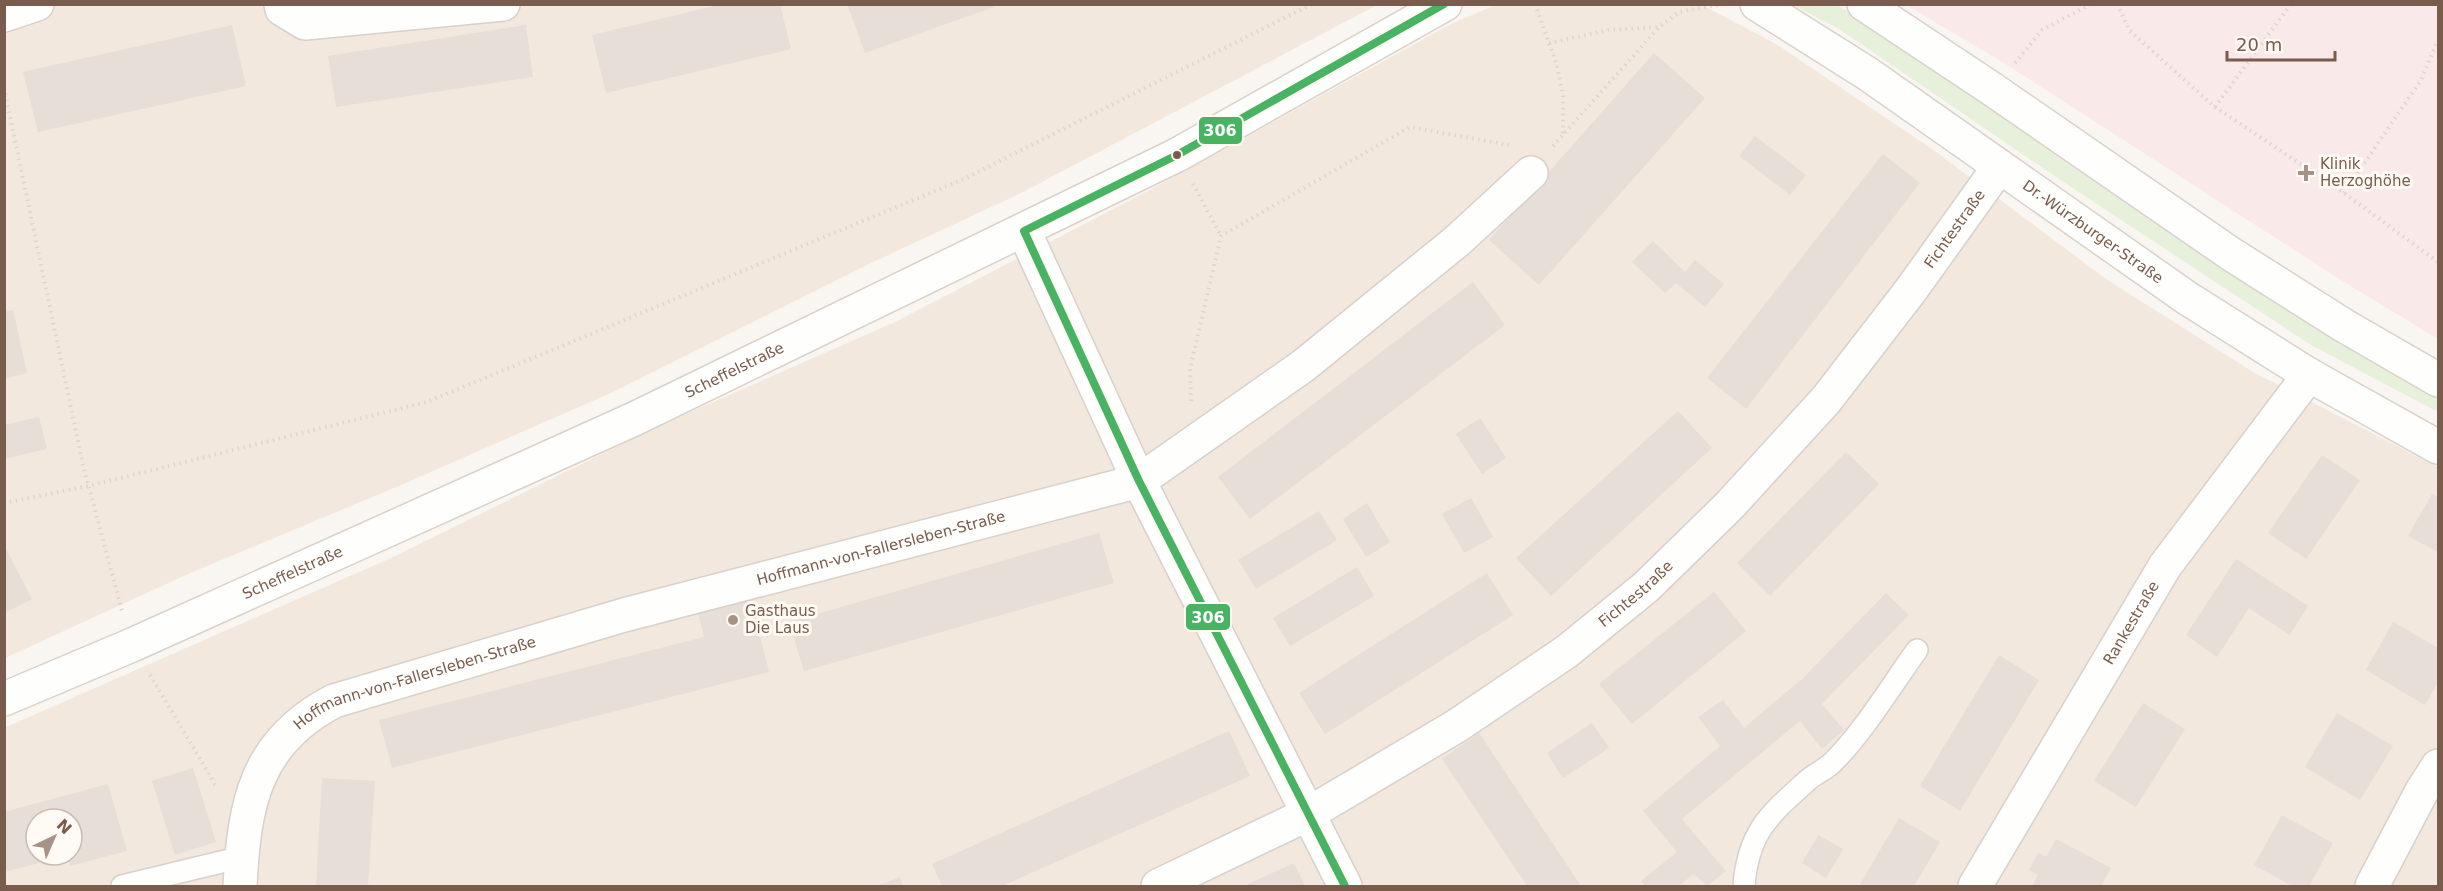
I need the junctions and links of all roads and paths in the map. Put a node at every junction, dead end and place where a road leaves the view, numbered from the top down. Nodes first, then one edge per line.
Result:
1 (37, 4) edge
2 (281, 4) edge
3 (503, 4) edge
4 (1312, 4) edge
5 (1445, 4) edge
6 (1535, 4) edge
7 (1723, 4) edge
8 (1757, 4) edge
9 (1864, 4) edge
10 (2091, 4) edge
11 (2117, 4) edge
12 (2291, 4) edge
13 (4, 15) edge
14 (1659, 27) junction
15 (2439, 40) edge
16 (1549, 43) junction
17 (4, 88) edge
18 (1992, 89) junction
19 (2215, 107) junction
20 (1563, 134) junction
21 (1177, 156) junction
22 (2000, 167) junction
23 (1531, 173) junction
24 (2344, 193) junction
25 (1024, 231) junction
26 (1221, 236) junction
27 (2439, 262) edge
28 (2309, 375) junction
29 (2439, 380) edge
30 (1192, 444) junction
31 (2439, 447) edge
32 (1139, 481) junction
33 (88, 486) junction
34 (4, 503) edge
35 (132, 645) junction
36 (1917, 651) dead end
37 (4, 699) edge
38 (2439, 766) edge
39 (249, 807) junction
40 (1308, 814) junction
41 (241, 872) edge
42 (122, 886) edge
43 (1158, 886) edge
44 (1345, 886) edge
45 (1744, 886) edge
46 (1975, 886) edge
47 (2372, 886) edge

1 - 13 street
2 - 3 street
4 - 33 path
5 - 21 street, Scheffelstraße
6 - 16 path
7 - 14 path
8 - 22 street, Dr.-Würzburger-Straße
9 - 18 street
10 - 18 path
11 - 19 path
12 - 19 path
14 - 16 path
14 - 20 path
15 - 24 path
16 - 20 path
17 - 33 path
18 - 29 street
19 - 24 path
20 - 23 path
21 - 25 street, Scheffelstraße
21 - 26 path
22 - 28 street, Dr.-Würzburger-Straße
22 - 40 street, Fichtestraße
23 - 26 path
23 - 30 street, Hoffmann-von-Fallersleben-Straße
24 - 27 path
25 - 32 street
25 - 35 street, Scheffelstraße
26 - 30 path
28 - 31 street, Dr.-Würzburger-Straße
28 - 46 street, Rankestraße
30 - 32 street, Hoffmann-von-Fallersleben-Straße
32 - 39 street, Hoffmann-von-Fallersleben-Straße
32 - 40 street
33 - 34 path
33 - 35 path
35 - 37 street, Scheffelstraße
35 - 39 path
36 - 45 lane
38 - 47 street
39 - 41 street, Hoffmann-von-Fallersleben-Straße
40 - 43 street, Fichtestraße
40 - 44 street
41 - 42 lane

